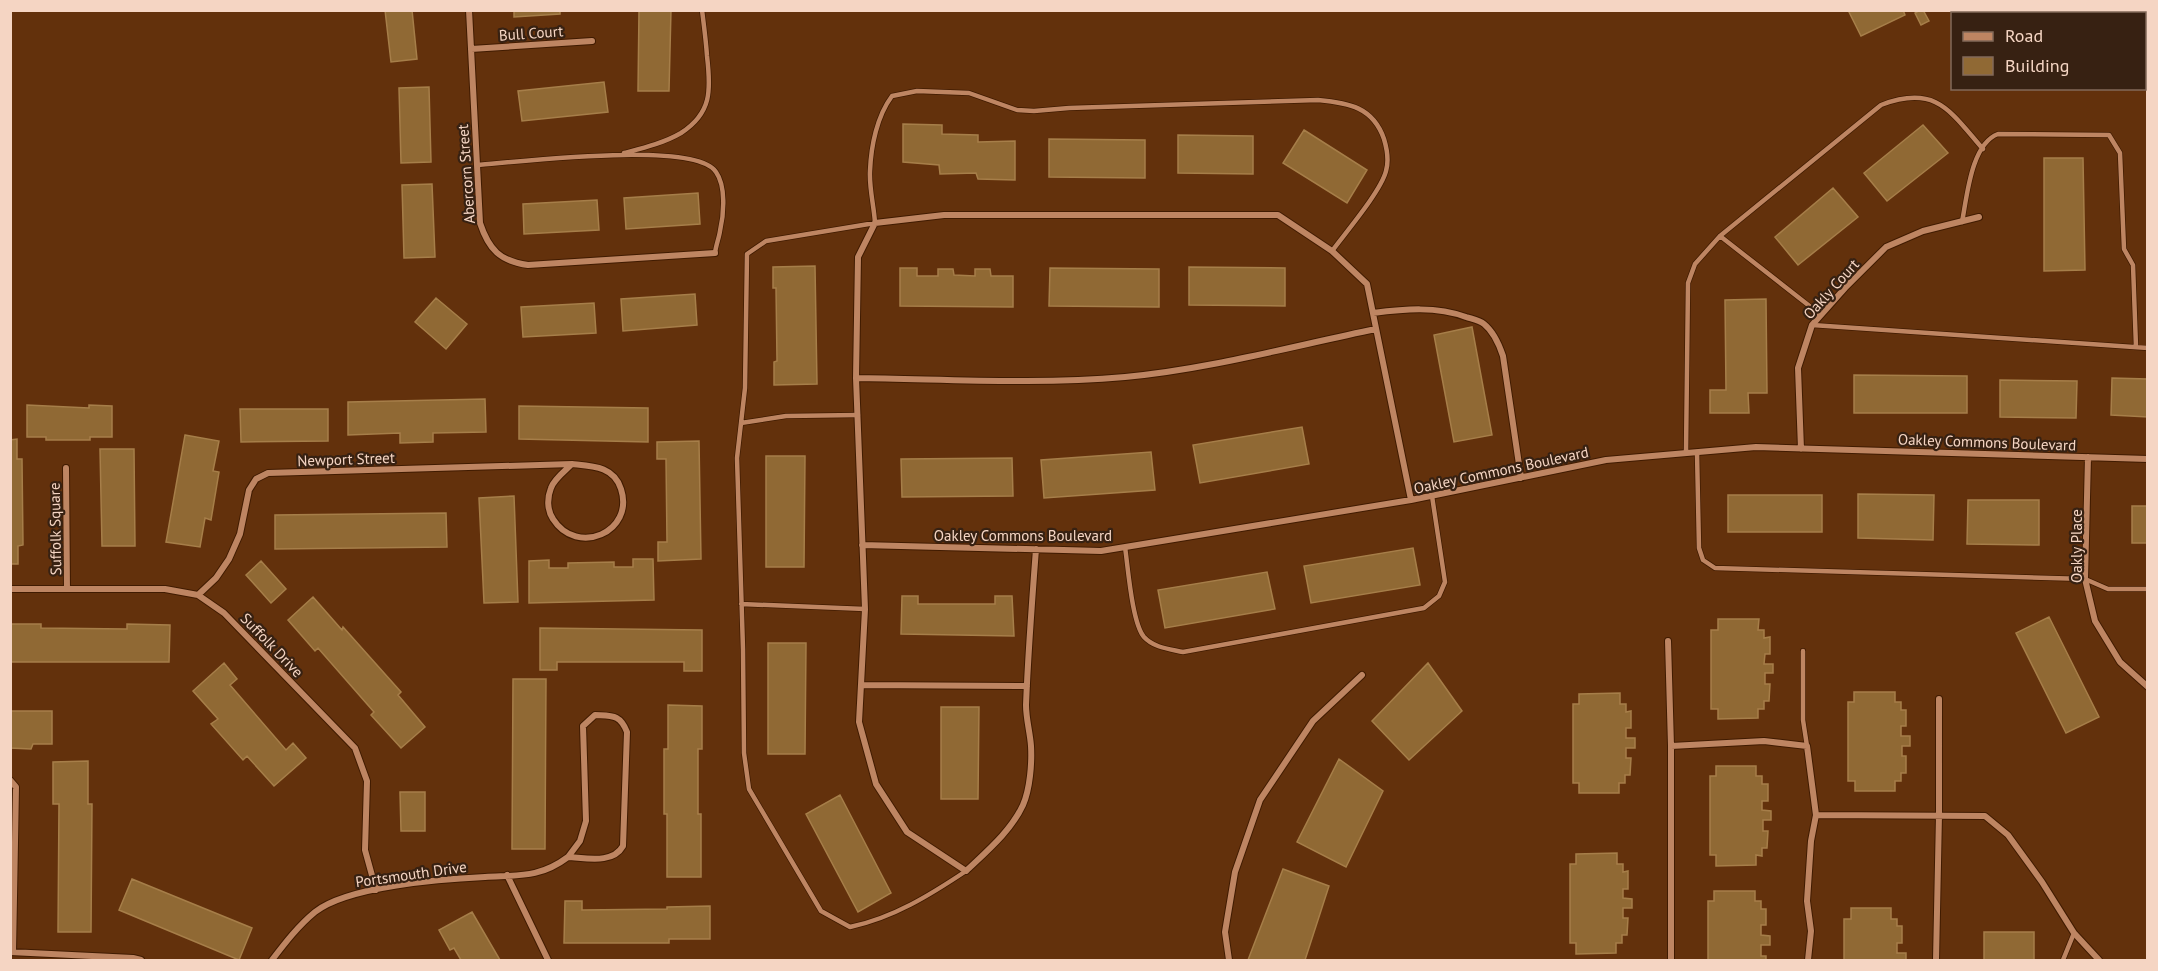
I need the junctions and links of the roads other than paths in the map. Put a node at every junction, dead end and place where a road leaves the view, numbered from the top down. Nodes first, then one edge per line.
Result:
1 (468, 10) edge
2 (702, 10) edge
3 (592, 41) dead end
4 (471, 50) junction
5 (1983, 149) junction
6 (619, 155) junction
7 (477, 165) junction
8 (1979, 217) dead end
9 (1962, 222) junction
10 (875, 223) junction
11 (1720, 236) junction
12 (1332, 251) junction
13 (715, 253) joint
14 (1373, 313) junction
15 (1821, 315) junction
16 (1812, 325) junction
17 (1376, 329) junction
18 (2136, 347) junction
19 (2148, 348) edge
20 (856, 378) junction
21 (858, 415) junction
22 (741, 423) junction
23 (1801, 449) junction
24 (1697, 452) junction
25 (1686, 453) junction
26 (2088, 457) junction
27 (2148, 459) edge
28 (572, 464) junction
29 (66, 468) dead end
30 (1521, 478) junction
31 (1432, 496) junction
32 (1411, 500) junction
33 (862, 545) junction
34 (1125, 547) junction
35 (1036, 549) junction
36 (2085, 579) junction
37 (10, 589) edge
38 (67, 589) junction
39 (2148, 589) edge
40 (198, 596) junction
41 (741, 604) junction
42 (865, 609) junction
43 (1668, 641) dead end
44 (1803, 651) dead end
45 (1362, 675) dead end
46 (861, 685) junction
47 (1027, 686) junction
48 (2148, 687) edge
49 (1939, 699) dead end
50 (1671, 746) junction
51 (1807, 746) junction
52 (10, 780) edge
53 (1816, 815) junction
54 (1939, 815) junction
55 (568, 857) junction
56 (966, 871) junction
57 (507, 875) junction
58 (376, 890) junction
59 (2074, 933) junction
60 (12, 952) edge
61 (141, 960) edge
62 (272, 960) edge
63 (548, 960) edge
64 (1229, 960) edge
65 (1671, 960) edge
66 (1809, 960) edge
67 (1936, 960) edge
68 (2063, 960) edge
69 (2100, 960) edge

1 - 4 street, Abercorn Street
2 - 6 lane
3 - 4 street, Bull Court
4 - 7 street, Abercorn Street
5 - 9 lane
5 - 11 lane
5 - 18 lane
6 - 7 lane
6 - 13 lane
7 - 13 street, Abercorn Street
8 - 9 street, Oakly Court
9 - 15 street, Oakly Court
10 - 12 street
10 - 12 lane
10 - 20 street
10 - 22 lane
11 - 15 lane
11 - 25 lane
12 - 14 street
14 - 17 street
14 - 30 street
15 - 16 street, Oakly Court
16 - 18 lane
16 - 23 street, Oakly Court
17 - 20 street
17 - 32 street
18 - 19 lane
20 - 21 street
21 - 22 lane
21 - 33 street
22 - 41 lane
23 - 24 street, Oakley Commons Boulevard
23 - 26 street, Oakley Commons Boulevard
24 - 25 street, Oakley Commons Boulevard
24 - 36 lane
25 - 30 street, Oakley Commons Boulevard
26 - 27 street, Oakley Commons Boulevard
26 - 36 street, Oakly Place
28 - 28 street
28 - 40 street, Newport Street
29 - 38 street, Suffolk Square
30 - 31 street, Oakley Commons Boulevard
31 - 32 street, Oakley Commons Boulevard
31 - 34 lane
32 - 34 street, Oakley Commons Boulevard
33 - 35 street, Oakley Commons Boulevard
33 - 42 street
34 - 35 street, Oakley Commons Boulevard
35 - 47 street
36 - 39 lane
36 - 48 street, Oakly Place
37 - 38 street, Suffolk Drive
38 - 40 street, Suffolk Drive
40 - 58 street, Suffolk Drive
41 - 42 lane
41 - 56 lane
42 - 46 street
43 - 50 street
44 - 51 lane
45 - 64 street
46 - 47 street
46 - 56 street
47 - 56 street
49 - 54 street
50 - 51 street
50 - 65 street
51 - 53 street
52 - 60 street
53 - 54 street
53 - 66 street
54 - 59 street
54 - 67 street
55 - 55 street
55 - 57 street, Portsmouth Drive
57 - 58 street, Portsmouth Drive
57 - 63 street
58 - 62 street, Portsmouth Drive
59 - 68 lane
59 - 69 street
60 - 61 street

